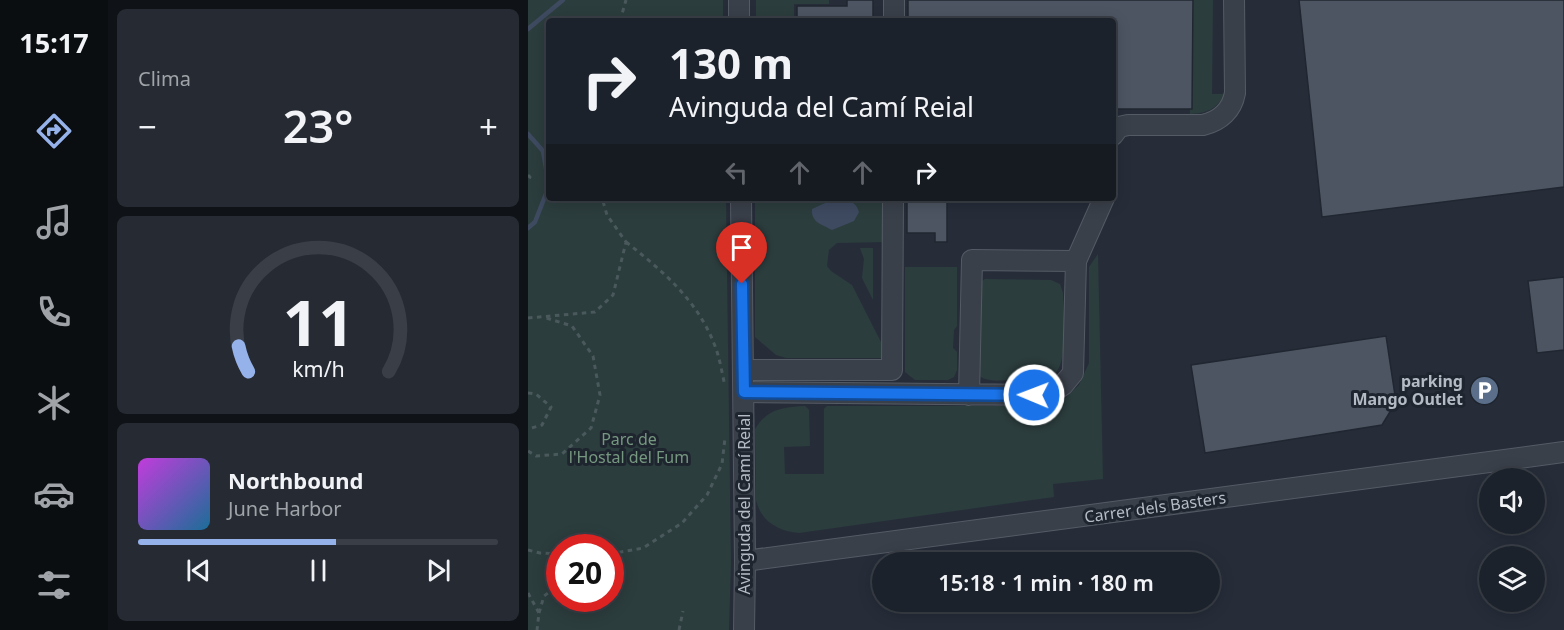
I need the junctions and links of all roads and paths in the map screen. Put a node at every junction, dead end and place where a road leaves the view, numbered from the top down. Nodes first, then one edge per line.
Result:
1 (626, 0) edge
2 (739, 0) edge
3 (894, 0) edge
4 (1234, 0) edge
5 (621, 18) edge
6 (739, 18) edge
7 (894, 18) edge
8 (1116, 131) edge
9 (528, 175) edge
10 (528, 182) edge
11 (603, 201) edge
12 (741, 201) edge
13 (893, 201) edge
14 (1103, 201) edge
15 (626, 242) junction
16 (1076, 261) junction
17 (543, 317) junction
18 (528, 318) edge
19 (744, 370) junction
20 (735, 390) junction
21 (528, 393) edge
22 (969, 395) junction
23 (528, 429) edge
24 (725, 435) dead end
25 (528, 452) edge
26 (1564, 452) edge
27 (528, 550) edge
28 (624, 551) edge
29 (546, 553) edge
30 (745, 561) junction
31 (528, 593) edge
32 (546, 594) edge
33 (682, 611) dead end
34 (539, 613) junction
35 (537, 630) edge
36 (679, 630) edge
37 (744, 630) edge

1 - 5 path
2 - 6 street
3 - 7 street
4 - 8 street
9 - 10 path
11 - 15 path
12 - 19 street, Avinguda del Camí Reial
13 - 19 street
14 - 16 street
15 - 17 path
15 - 20 path
16 - 22 street
16 - 22 street
17 - 18 path
17 - 25 path
19 - 20 street, Avinguda del Camí Reial
20 - 22 street
20 - 30 street, Avinguda del Camí Reial
21 - 23 path
24 - 28 path
26 - 30 street, Carrer dels Basters
27 - 29 path
30 - 37 street, Avinguda del Camí Reial
31 - 34 path
32 - 34 path
33 - 36 path
34 - 35 path

